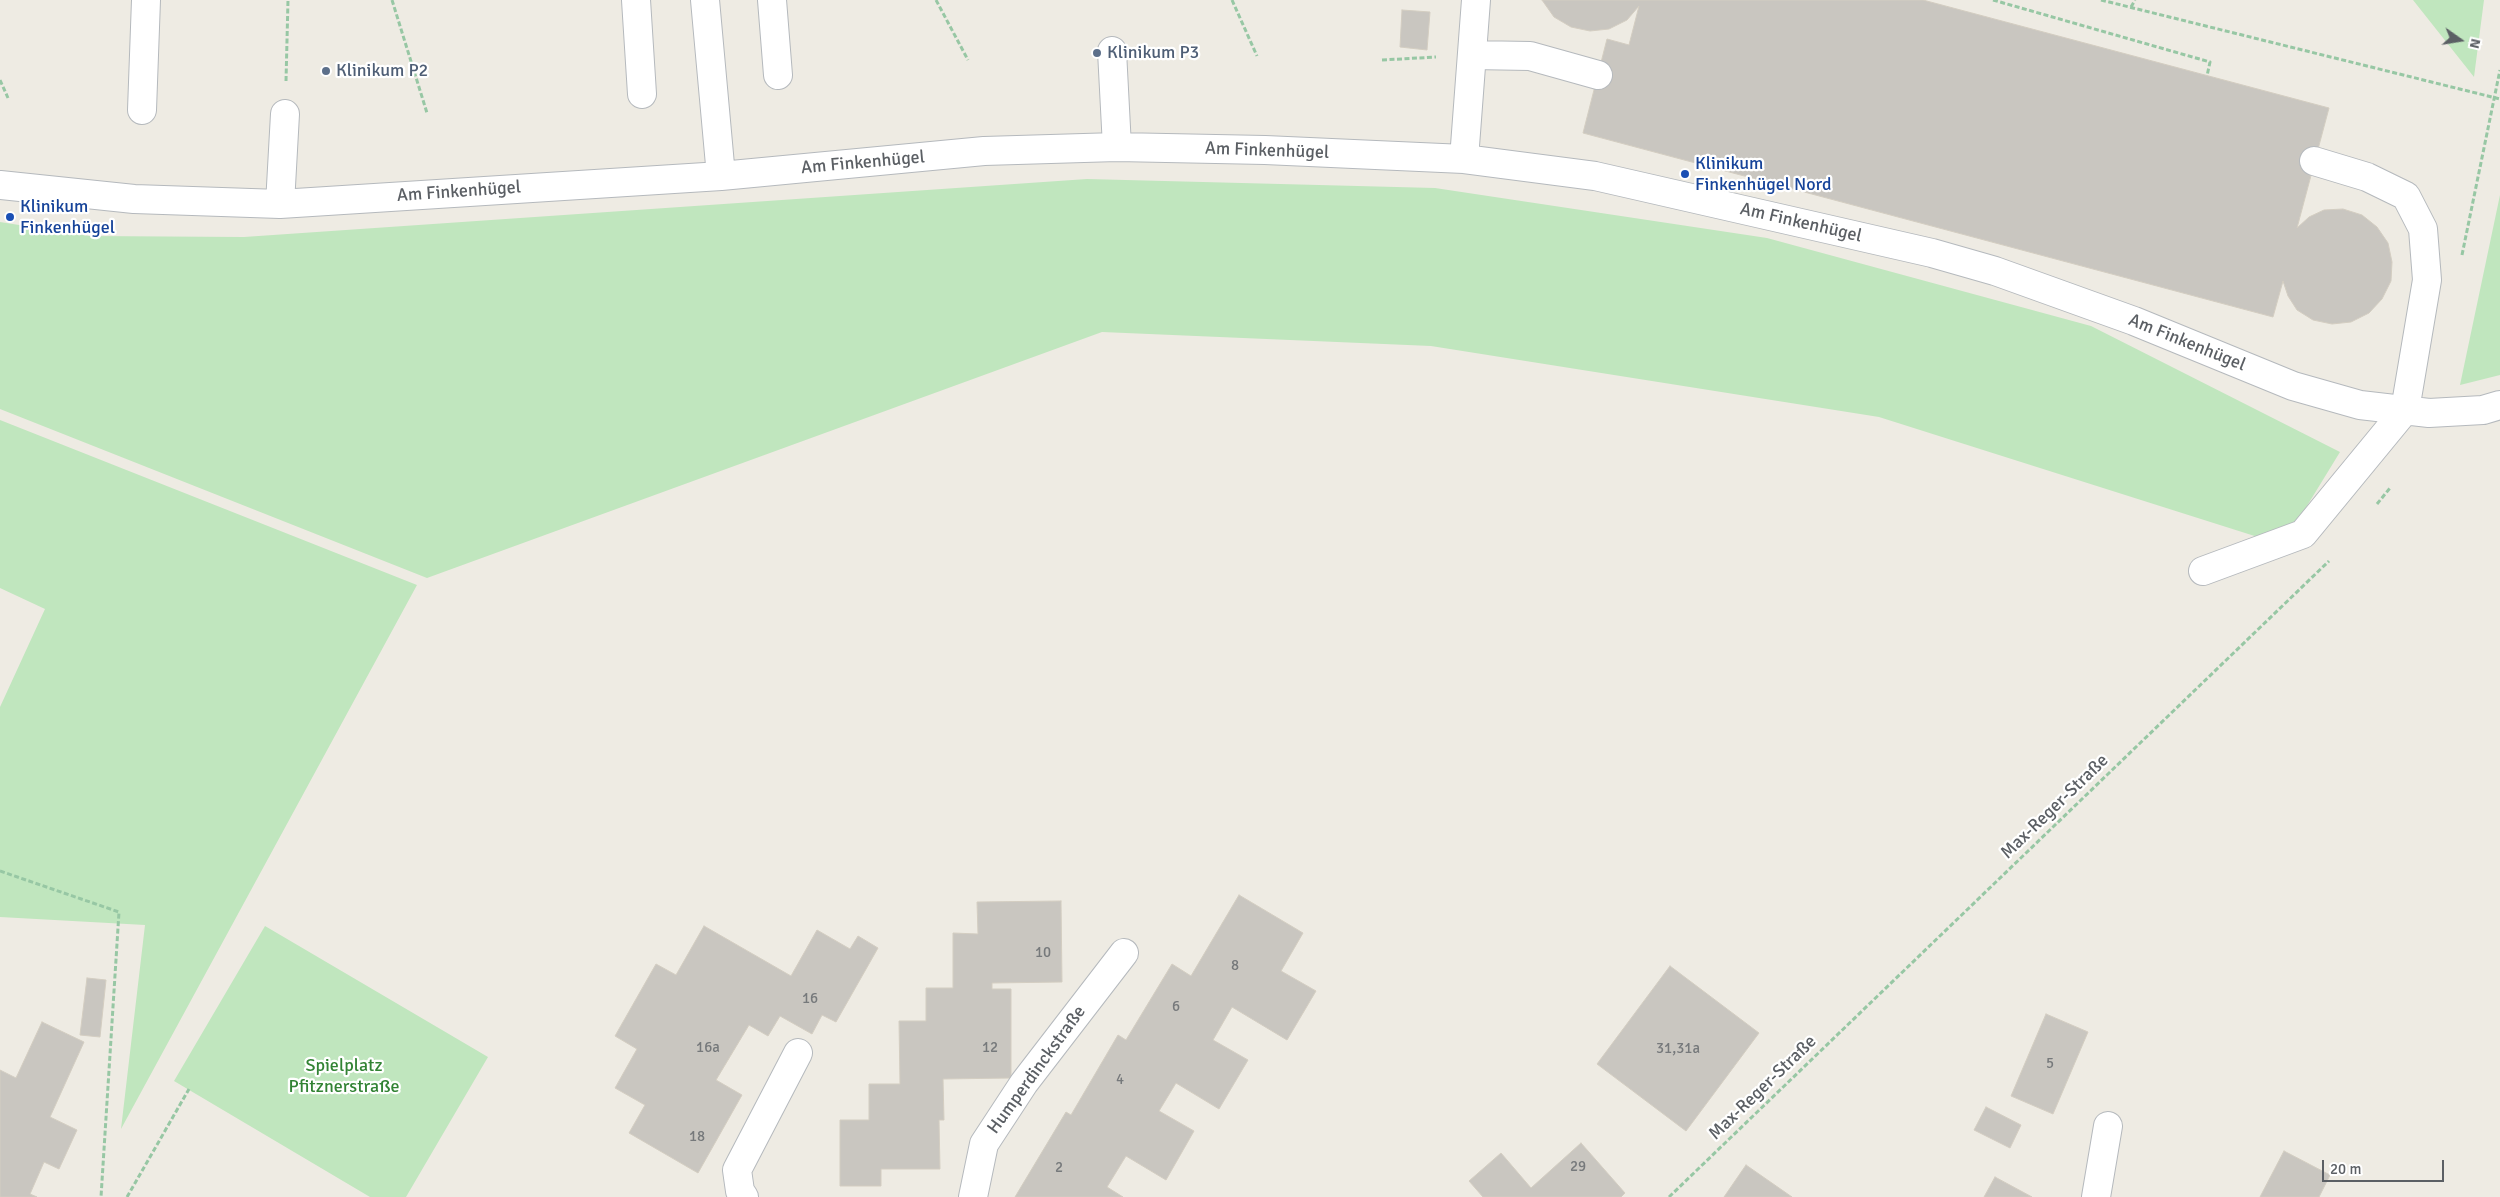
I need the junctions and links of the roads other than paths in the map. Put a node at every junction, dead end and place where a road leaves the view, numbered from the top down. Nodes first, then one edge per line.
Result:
1 (146, 0) edge
2 (636, 0) edge
3 (705, 0) edge
4 (772, 0) edge
5 (1476, 0) edge
6 (1112, 51) dead end
7 (1472, 55) junction
8 (778, 75) dead end
9 (1598, 75) dead end
10 (642, 94) dead end
11 (142, 110) dead end
12 (285, 114) road end
13 (1118, 147) junction
14 (1464, 159) junction
15 (2314, 162) dead end
16 (721, 176) junction
17 (0, 185) edge
18 (280, 204) junction
19 (2500, 405) edge
20 (2405, 410) junction
21 (2203, 572) dead end
22 (1124, 952) dead end
23 (798, 1053) dead end
24 (2108, 1126) dead end
25 (744, 1197) edge
26 (973, 1197) edge
27 (2096, 1197) edge

1 - 11 street
2 - 10 street
3 - 16 street
4 - 8 street
5 - 7 street
6 - 13 street
7 - 9 street
7 - 14 street
12 - 18 street
13 - 14 street, Am Finkenhügel
13 - 16 street, Am Finkenhügel
14 - 20 street, Am Finkenhügel
15 - 20 street
16 - 18 street, Am Finkenhügel
17 - 18 street, Am Finkenhügel
19 - 20 street, Am Finkenhügel
20 - 21 street
22 - 26 street, Humperdinckstraße
23 - 25 street
24 - 27 street

